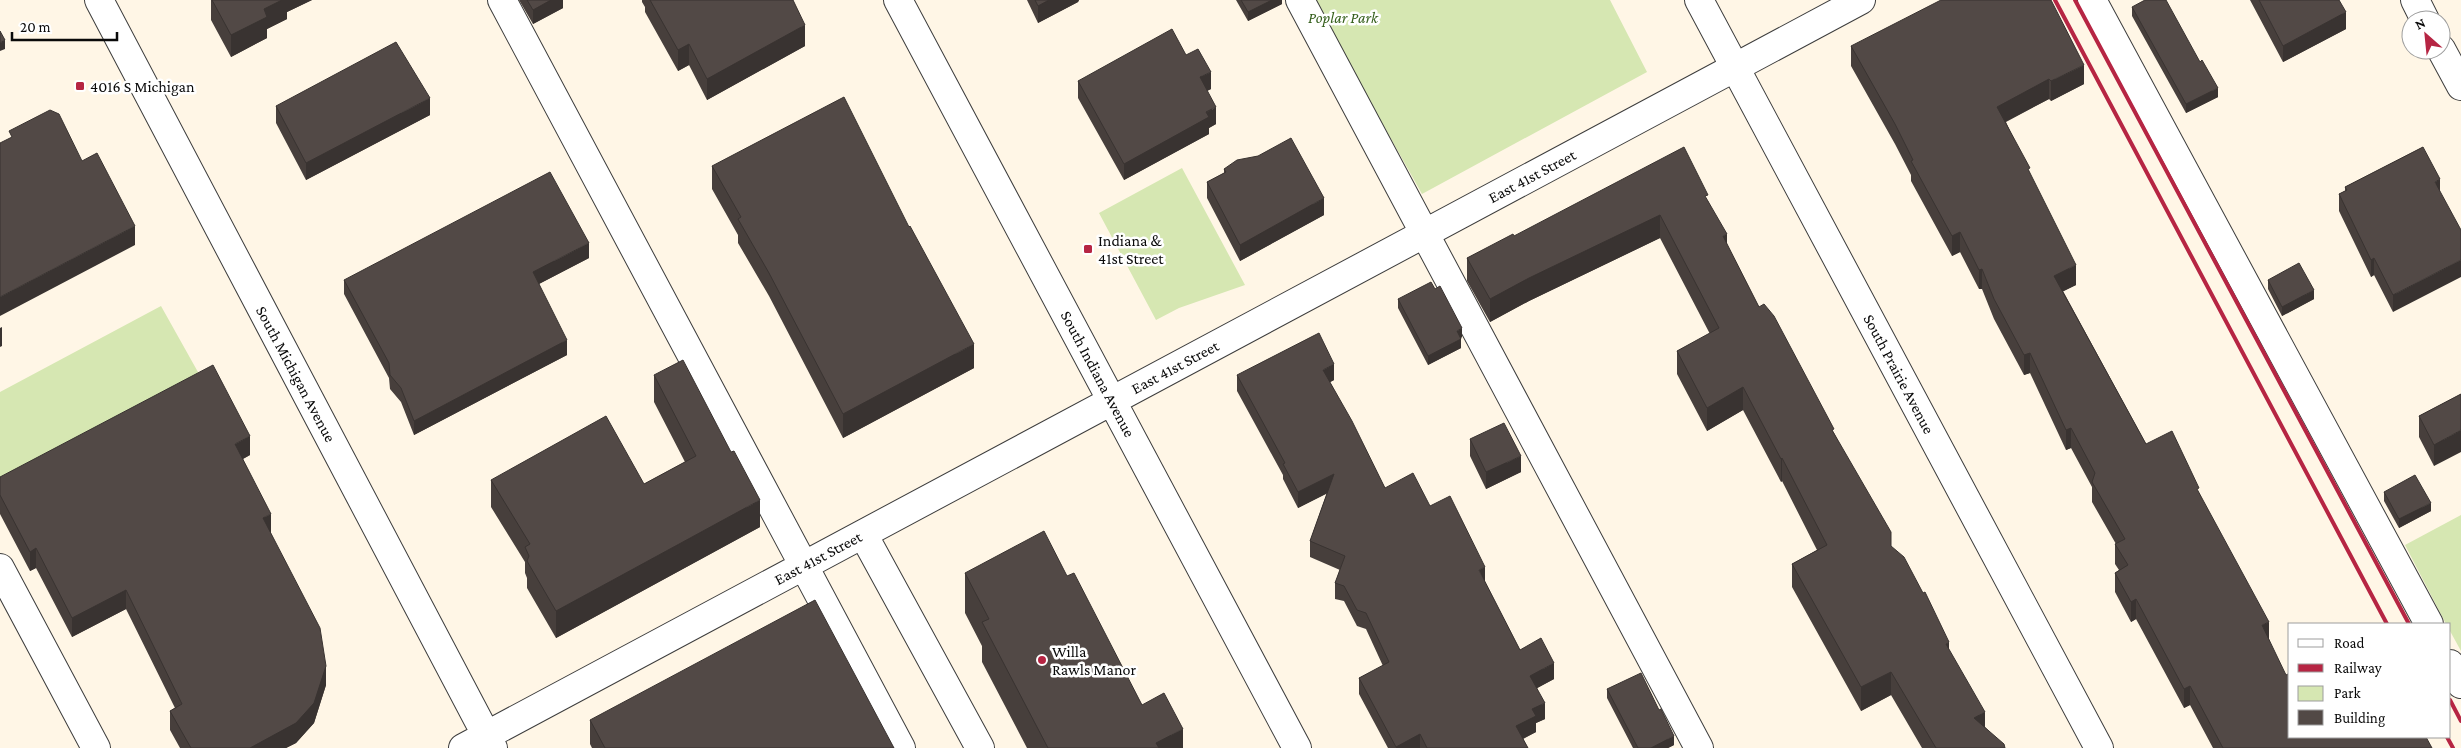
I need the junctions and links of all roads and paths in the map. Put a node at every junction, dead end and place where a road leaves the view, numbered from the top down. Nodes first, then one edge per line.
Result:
1 (99, 0) edge
2 (502, 0) edge
3 (898, 0) edge
4 (1300, 0) edge
5 (1699, 0) edge
6 (1861, 0) edge
7 (2092, 0) edge
8 (2447, 60) edge
9 (1735, 67) junction
10 (2461, 86) edge
11 (1424, 234) junction
12 (1112, 401) junction
13 (863, 534) junction
14 (804, 566) junction
15 (0, 568) edge
16 (2428, 623) edge
17 (2451, 666) edge
18 (2461, 684) edge
19 (490, 742) edge
20 (96, 748) edge
21 (463, 748) edge
22 (901, 748) edge
23 (980, 748) edge
24 (1297, 748) edge
25 (1699, 748) edge
26 (2099, 748) edge

1 - 19 street, South Michigan Avenue
2 - 14 street
3 - 12 street, South Indiana Avenue
4 - 11 street
5 - 9 street, South Prairie Avenue
6 - 9 street, East 41st Street
7 - 16 street
8 - 10 street
9 - 11 street, East 41st Street
9 - 26 street, South Prairie Avenue
11 - 12 street, East 41st Street
11 - 25 street
12 - 13 street, East 41st Street
12 - 24 street, South Indiana Avenue
13 - 14 street, East 41st Street
13 - 23 street
14 - 19 street, East 41st Street
14 - 22 street
15 - 20 street
17 - 18 street
19 - 21 street, East 41st Street

